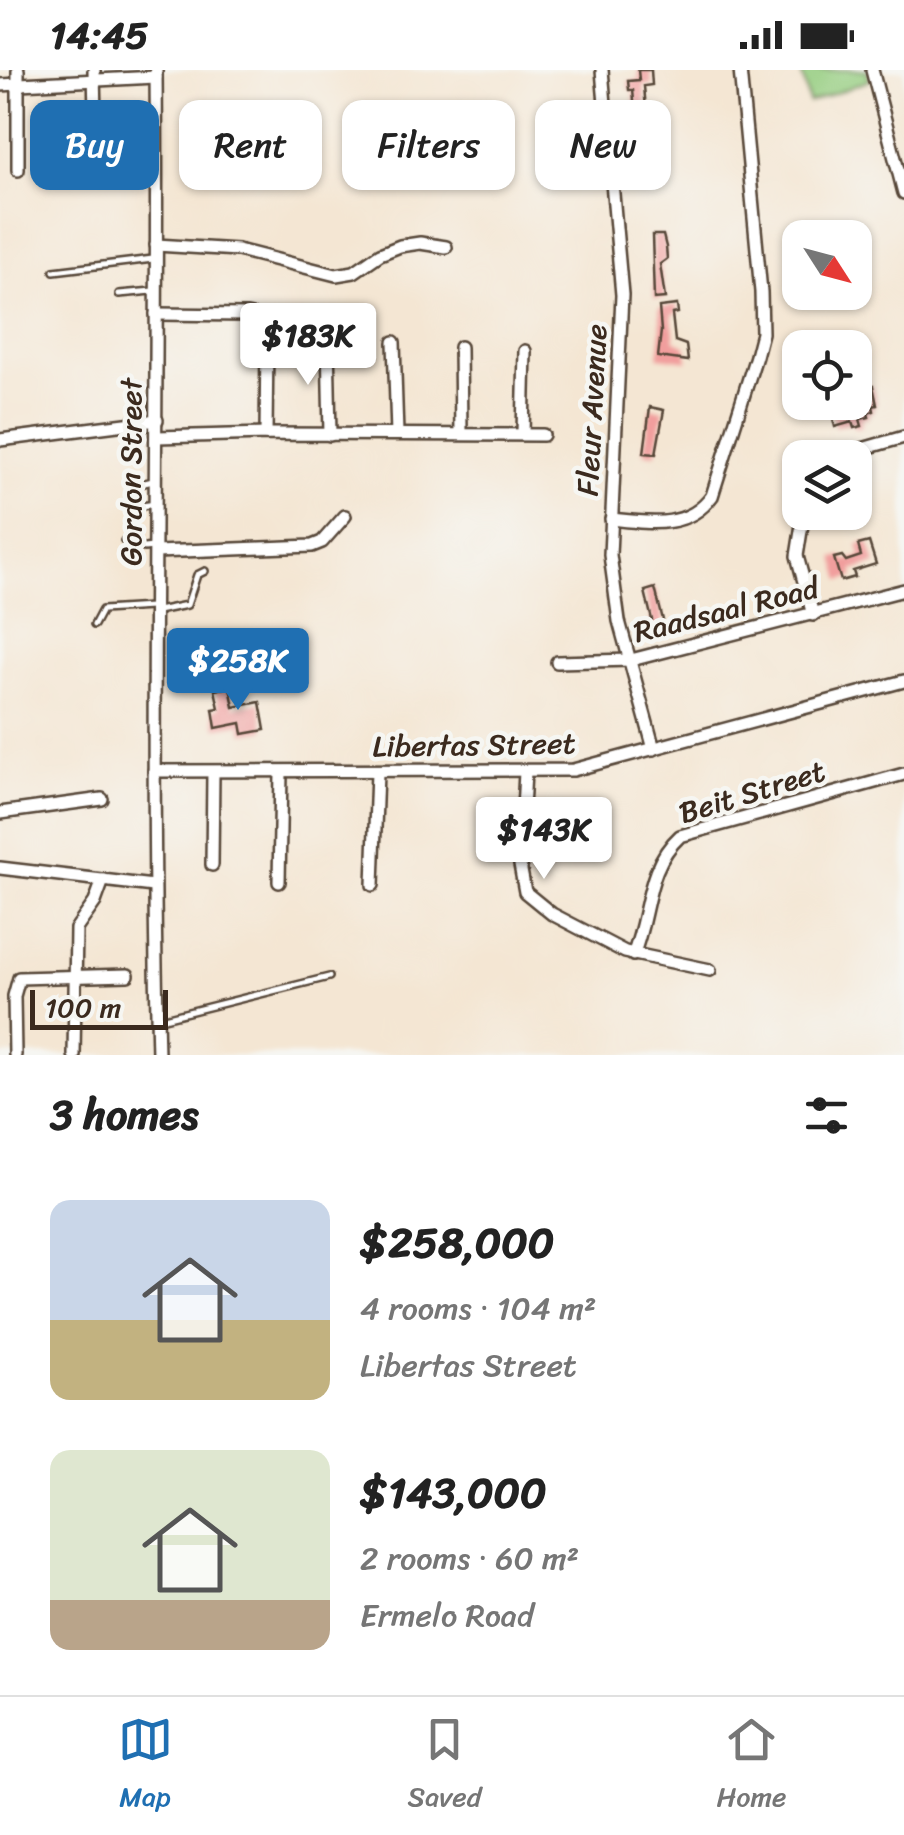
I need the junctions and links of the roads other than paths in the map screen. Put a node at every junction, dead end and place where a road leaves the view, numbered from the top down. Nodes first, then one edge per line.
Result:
1 (602, 70) edge
2 (740, 70) edge
3 (872, 70) edge
4 (156, 74) edge
5 (94, 75) edge
6 (18, 77) edge
7 (0, 85) edge
8 (95, 100) edge
9 (18, 170) dead end
10 (904, 192) edge
11 (446, 247) dead end
12 (156, 252) junction
13 (54, 272) dead end
14 (156, 291) junction
15 (119, 294) dead end
16 (156, 314) junction
17 (366, 324) dead end
18 (328, 340) dead end
19 (267, 341) dead end
20 (394, 342) dead end
21 (460, 347) dead end
22 (525, 351) dead end
23 (157, 420) junction
24 (461, 433) junction
25 (524, 433) junction
26 (266, 434) junction
27 (397, 434) junction
28 (330, 435) junction
29 (544, 435) dead end
30 (904, 436) edge
31 (157, 437) junction
32 (0, 440) edge
33 (872, 446) edge
34 (156, 480) junction
35 (157, 504) junction
36 (345, 516) dead end
37 (611, 519) junction
38 (802, 530) edge
39 (124, 541) dead end
40 (156, 549) junction
41 (205, 571) dead end
42 (904, 590) edge
43 (154, 609) junction
44 (813, 615) junction
45 (94, 625) dead end
46 (632, 660) junction
47 (558, 662) dead end
48 (904, 681) edge
49 (654, 749) junction
50 (154, 771) junction
51 (213, 772) junction
52 (378, 772) junction
53 (525, 772) junction
54 (281, 773) junction
55 (904, 774) edge
56 (102, 799) dead end
57 (0, 813) edge
58 (212, 865) dead end
59 (0, 868) edge
60 (104, 880) junction
61 (279, 882) dead end
62 (373, 885) dead end
63 (154, 886) junction
64 (633, 954) junction
65 (710, 970) dead end
66 (128, 975) dead end
67 (76, 976) junction
68 (329, 977) dead end
69 (157, 1020) junction
70 (15, 1055) edge
71 (74, 1055) edge
72 (158, 1055) edge

1 - 37 street, Fleur Avenue
2 - 37 street
3 - 10 street
4 - 5 street
4 - 12 street, Gordon Street
5 - 6 street
5 - 8 street
6 - 7 street
6 - 9 street
11 - 12 street
12 - 13 lane
12 - 14 street, Gordon Street
14 - 15 lane
14 - 16 street, Gordon Street
16 - 17 street
16 - 23 street, Gordon Street
18 - 28 street
19 - 26 street
20 - 27 street
21 - 24 street
22 - 25 street
23 - 31 street, Gordon Street
23 - 32 street
24 - 25 street
24 - 27 street
25 - 29 street
26 - 28 street
26 - 31 street
27 - 28 street
30 - 33 street
31 - 34 street, Gordon Street
34 - 35 street, Gordon Street
34 - 35 lane
35 - 40 street, Gordon Street
36 - 40 street
37 - 46 street, Fleur Avenue
38 - 44 street
39 - 40 lane
40 - 43 street, Gordon Street
41 - 43 lane
42 - 44 street, Raadsaal Road
43 - 45 lane
43 - 50 street, Gordon Street
44 - 46 street, Raadsaal Road
46 - 47 street, Raadsaal Road
46 - 49 street, Fleur Avenue
48 - 49 street, Libertas Street
49 - 53 street, Libertas Street
50 - 51 street, Libertas Street
50 - 63 street, Gordon Street
51 - 54 street, Libertas Street
51 - 58 street
52 - 53 street, Libertas Street
52 - 54 street, Libertas Street
52 - 62 street
53 - 64 street
54 - 61 street
55 - 64 street, Beit Street
56 - 57 street
59 - 60 street
60 - 63 street
60 - 67 street
63 - 69 street, Gordon Street
64 - 65 street
66 - 67 street
67 - 70 street
67 - 71 street
68 - 69 lane
69 - 72 street, Gordon Street

